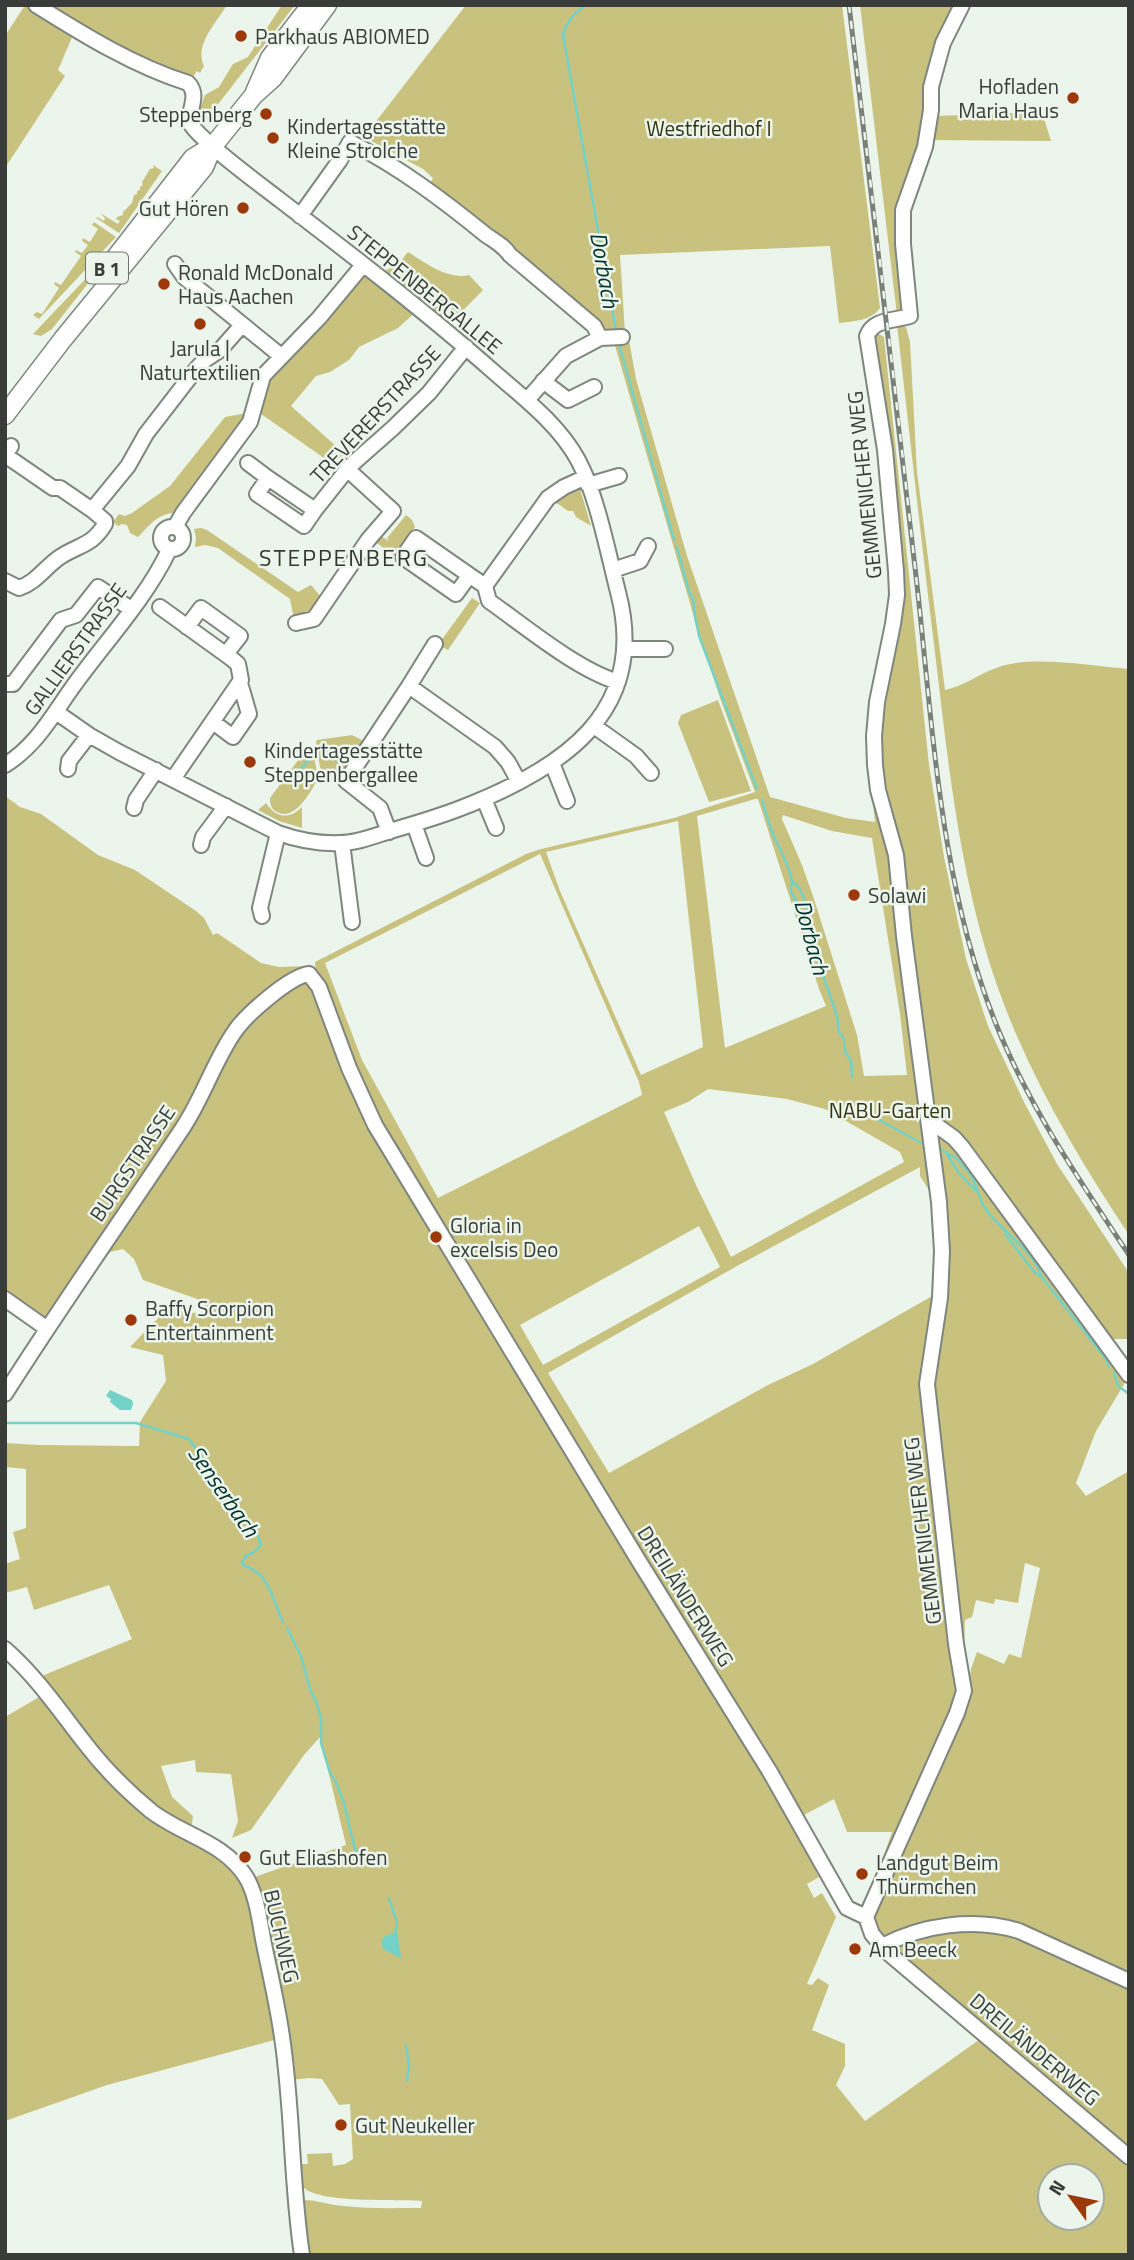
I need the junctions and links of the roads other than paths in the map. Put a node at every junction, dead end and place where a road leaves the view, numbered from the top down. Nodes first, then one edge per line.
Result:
1 (36, 5) edge
2 (311, 5) edge
3 (327, 5) edge
4 (962, 5) edge
5 (254, 95) junction
6 (213, 146) junction
7 (300, 216) junction
8 (175, 264) dead end
9 (363, 265) junction
10 (242, 325) junction
11 (466, 347) junction
12 (281, 356) junction
13 (543, 381) junction
14 (594, 387) dead end
15 (5, 396) edge
16 (527, 400) junction
17 (5, 415) edge
18 (11, 446) dead end
19 (240, 457) junction
20 (347, 469) junction
21 (619, 476) dead end
22 (587, 481) junction
23 (92, 510) junction
24 (648, 546) dead end
25 (613, 570) junction
26 (469, 576) dead end
27 (5, 582) edge
28 (485, 586) junction
29 (151, 601) junction
30 (131, 609) junction
31 (296, 623) dead end
32 (187, 627) junction
33 (435, 644) dead end
34 (625, 649) junction
35 (665, 649) dead end
36 (226, 654) junction
37 (618, 682) junction
38 (240, 683) junction
39 (5, 684) edge
40 (409, 686) junction
41 (56, 712) junction
42 (212, 722) junction
43 (594, 726) junction
44 (89, 735) junction
45 (552, 763) junction
46 (5, 765) edge
47 (68, 769) dead end
48 (156, 770) junction
49 (651, 773) dead end
50 (173, 779) junction
51 (519, 782) junction
52 (484, 799) junction
53 (567, 801) dead end
54 (226, 806) junction
55 (134, 808) dead end
56 (414, 824) junction
57 (496, 828) dead end
58 (389, 832) junction
59 (278, 833) junction
60 (342, 844) junction
61 (201, 845) dead end
62 (426, 858) dead end
63 (262, 915) dead end
64 (352, 922) dead end
65 (309, 974) joint
66 (929, 1121) junction
67 (5, 1299) edge
68 (46, 1328) junction
69 (1129, 1375) edge
70 (5, 1394) edge
71 (5, 1649) edge
72 (866, 1917) junction
73 (882, 1947) junction
74 (1129, 1981) edge
75 (1129, 2157) edge
76 (302, 2255) edge

1 - 6 street, STEPPENBERGALLEE
2 - 5 main road, B 1
3 - 5 main road, B 1
4 - 66 street, GEMMENICHER WEG
5 - 6 main road, B 1
6 - 7 street, STEPPENBERGALLEE
6 - 15 main road, B 1
6 - 17 main road, B 1
7 - 9 street, STEPPENBERGALLEE
7 - 13 street
8 - 10 street
9 - 11 street, STEPPENBERGALLEE
9 - 12 street, GALLIERSTRASSE
10 - 12 street
10 - 23 street
11 - 16 street, STEPPENBERGALLEE
11 - 20 street, TREVERERSTRASSE
12 - 19 street, GALLIERSTRASSE
13 - 14 street
13 - 16 street
16 - 22 street, STEPPENBERGALLEE
18 - 23 street
19 - 20 street, TREVERERSTRASSE
19 - 29 street, GALLIERSTRASSE
20 - 31 street
21 - 22 street
22 - 25 street, STEPPENBERGALLEE
22 - 28 street
23 - 27 street
24 - 25 street
25 - 34 street, STEPPENBERGALLEE
26 - 28 street
28 - 37 street
29 - 30 street, GALLIERSTRASSE
29 - 32 street
30 - 39 street
30 - 41 street, GALLIERSTRASSE
32 - 36 street
32 - 36 street
33 - 40 street
34 - 35 street
34 - 37 street, STEPPENBERGALLEE
36 - 38 street
37 - 43 street, STEPPENBERGALLEE
38 - 42 street
38 - 42 street
40 - 51 street
40 - 58 street
41 - 44 street, STEPPENBERGALLEE
41 - 46 street, GALLIERSTRASSE
42 - 50 street
43 - 45 street, STEPPENBERGALLEE
43 - 49 street
44 - 47 street
44 - 48 street, STEPPENBERGALLEE
45 - 51 street, STEPPENBERGALLEE
45 - 53 street
48 - 50 street, STEPPENBERGALLEE
48 - 55 street
50 - 54 street, STEPPENBERGALLEE
51 - 52 street, STEPPENBERGALLEE
52 - 56 street, STEPPENBERGALLEE
52 - 57 street
54 - 59 street, STEPPENBERGALLEE
54 - 61 street
56 - 58 street, STEPPENBERGALLEE
56 - 62 street
58 - 60 street, STEPPENBERGALLEE
59 - 60 street, STEPPENBERGALLEE
59 - 63 street
60 - 64 street
65 - 68 street, BURGSTRASSE
65 - 72 street, DREILÄNDERWEG
66 - 69 street
66 - 72 street, GEMMENICHER WEG
67 - 68 street
68 - 70 street, BURGSTRASSE
71 - 76 street, BUCHWEG
72 - 73 street, DREILÄNDERWEG
73 - 74 street
73 - 75 street, DREILÄNDERWEG

